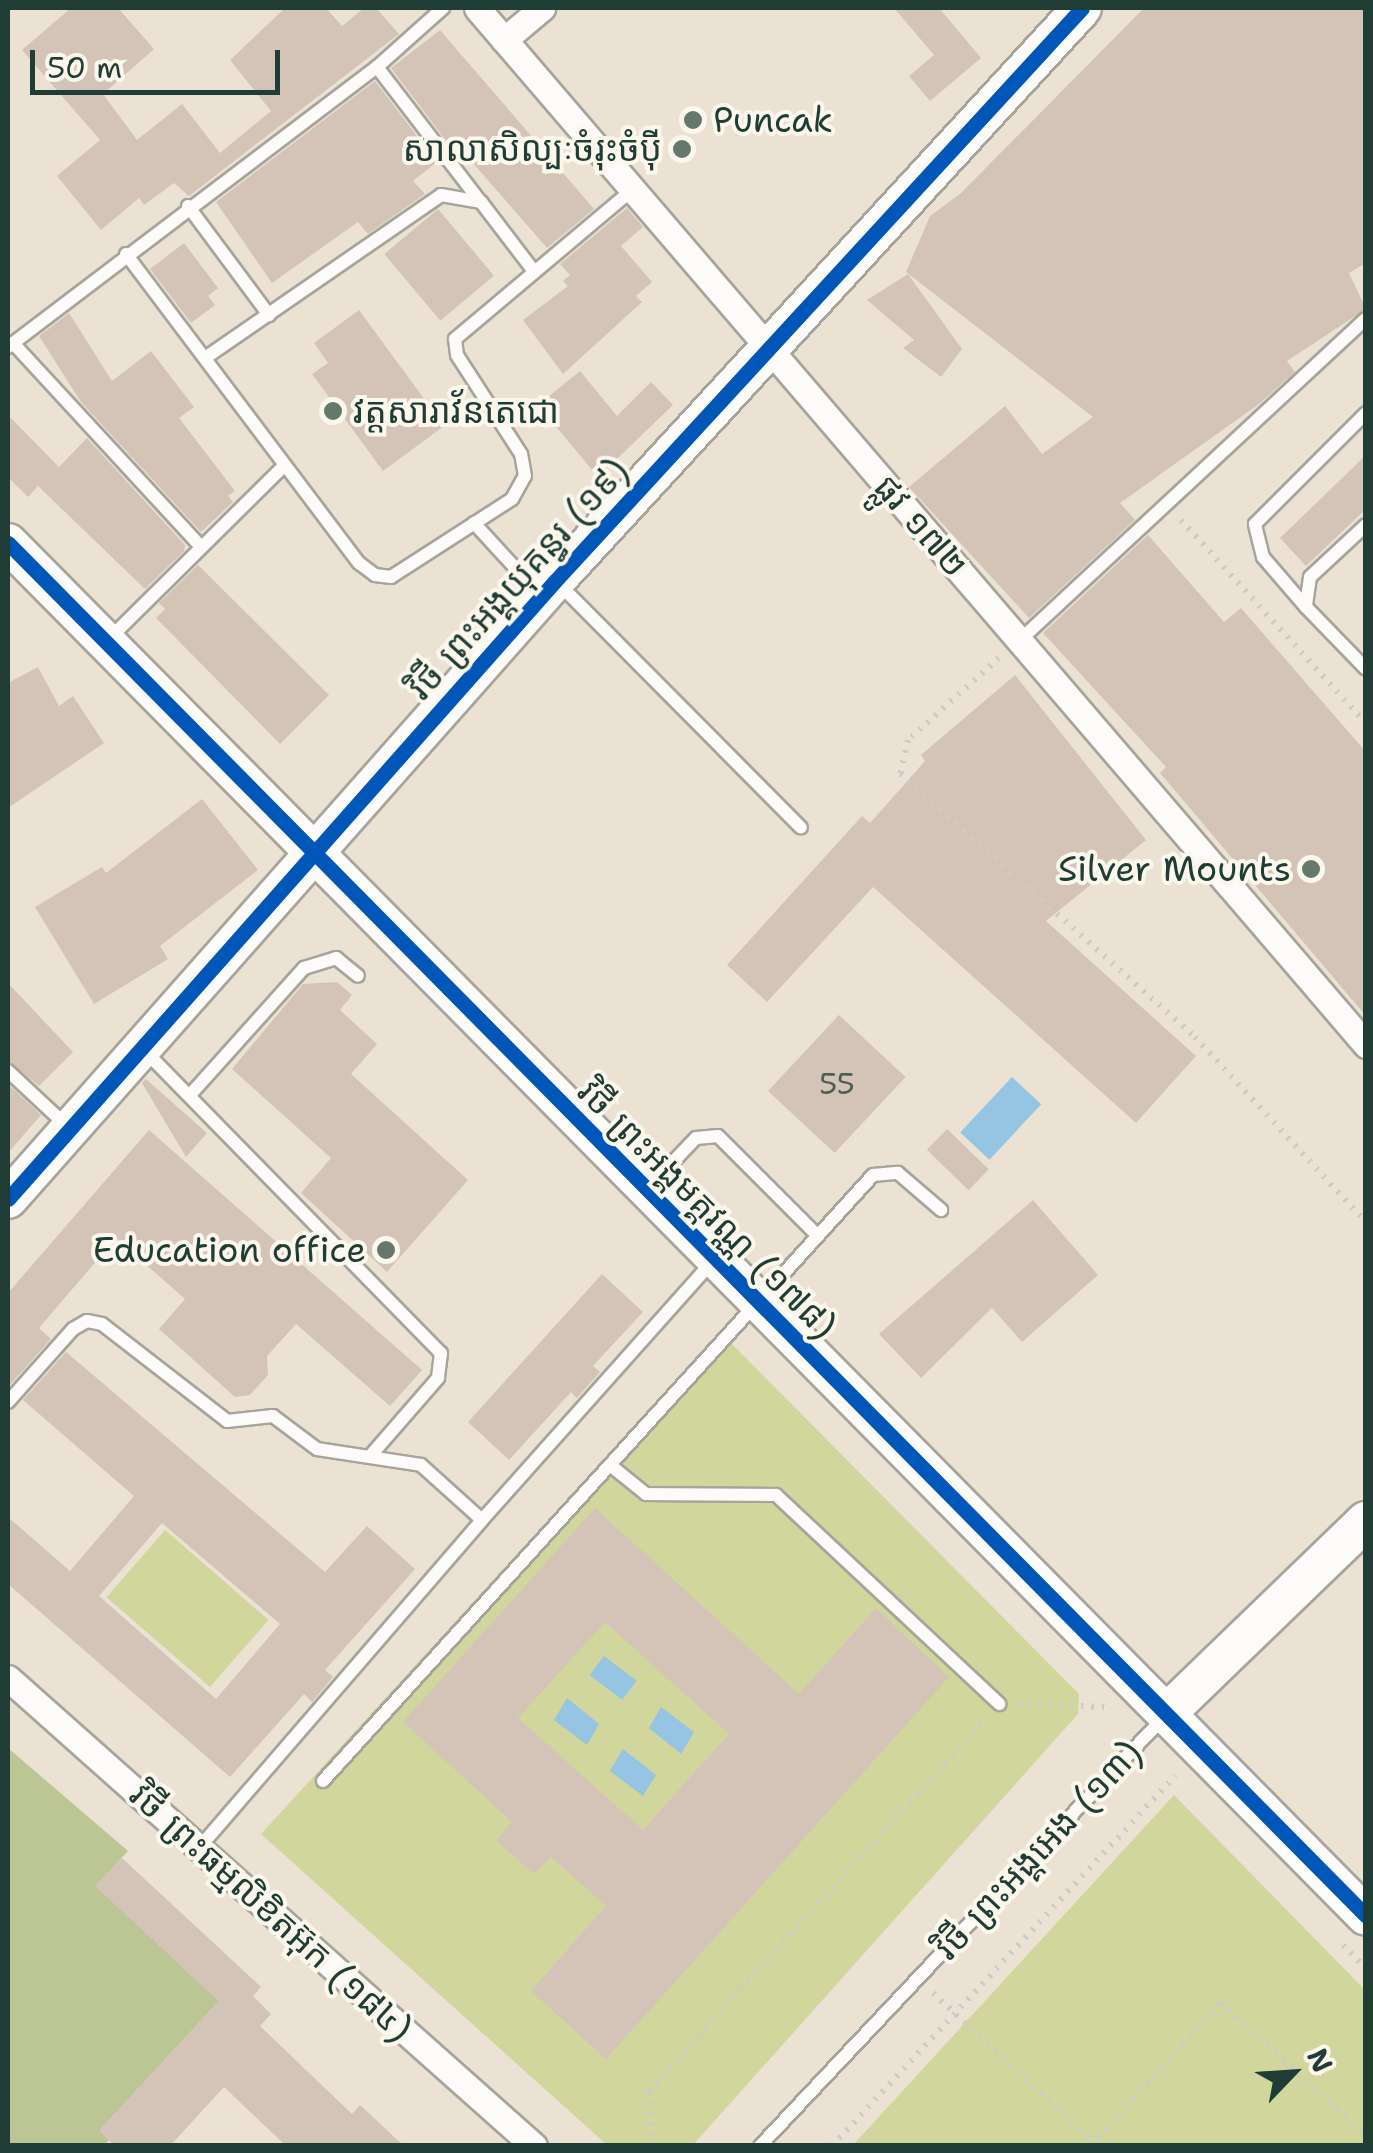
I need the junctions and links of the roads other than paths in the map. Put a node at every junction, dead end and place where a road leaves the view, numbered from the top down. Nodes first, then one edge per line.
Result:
1 (443, 8) edge
2 (477, 8) edge
3 (542, 8) edge
4 (1082, 8) edge
5 (504, 40) junction
6 (377, 67) junction
7 (632, 190) junction
8 (481, 202) junction
9 (188, 206) junction
10 (126, 254) junction
11 (533, 270) junction
12 (269, 315) junction
13 (1366, 319) edge
14 (10, 345) edge
15 (769, 348) junction
16 (205, 358) junction
17 (1366, 413) edge
18 (285, 464) junction
19 (474, 523) junction
20 (1366, 526) edge
21 (8, 542) edge
22 (201, 547) junction
23 (548, 588) junction
24 (1306, 607) junction
25 (1019, 640) junction
26 (106, 643) junction
27 (1366, 668) edge
28 (801, 828) dead end
29 (313, 851) junction
30 (358, 976) dead end
31 (1366, 1045) edge
32 (142, 1047) junction
33 (8, 1071) edge
34 (190, 1095) junction
35 (70, 1128) junction
36 (646, 1190) junction
37 (8, 1198) edge
38 (941, 1210) dead end
39 (818, 1236) junction
40 (714, 1259) junction
41 (757, 1303) junction
42 (8, 1402) edge
43 (370, 1455) junction
44 (610, 1465) junction
45 (482, 1520) junction
46 (1366, 1521) edge
47 (8, 1678) edge
48 (999, 1704) road end
49 (1168, 1712) junction
50 (324, 1780) dead end
51 (199, 1848) junction
52 (1366, 1916) edge
53 (534, 2146) edge
54 (760, 2146) edge

1 - 6 lane
2 - 5 street, ផ្លូវ ១៧២
3 - 5 street
4 - 15 street, វិថី ព្រះអង្គយុគន្ធរ (១៩)
5 - 7 street, ផ្លូវ ១៧២
6 - 8 lane
6 - 9 lane
7 - 11 lane
7 - 15 street, ផ្លូវ ១៧២
8 - 11 lane
8 - 12 lane
9 - 10 lane
9 - 12 lane
10 - 14 lane
10 - 16 lane
11 - 19 lane
12 - 16 lane
13 - 25 lane
14 - 22 lane
15 - 23 street, វិថី ព្រះអង្គយុគន្ធរ (១៩)
15 - 25 street, ផ្លូវ ១៧២
16 - 18 lane
17 - 24 lane
18 - 19 lane
18 - 22 lane
19 - 23 lane
20 - 24 lane
21 - 26 street, វិថី ព្រះអង្គមគ្គវណ្ណ (១៧៨)
22 - 26 lane
23 - 28 lane
23 - 29 street, វិថី ព្រះអង្គយុគន្ធរ (១៩)
24 - 27 lane
25 - 31 street, ផ្លូវ ១៧២
26 - 29 street, វិថី ព្រះអង្គមគ្គវណ្ណ (១៧៨)
29 - 32 street, វិថី ព្រះអង្គយុគន្ធរ (១៩)
29 - 36 street, វិថី ព្រះអង្គមគ្គវណ្ណ (១៧៨)
30 - 34 lane
32 - 34 lane
32 - 35 street, វិថី ព្រះអង្គយុគន្ធរ (១៩)
33 - 35 lane
34 - 43 lane
35 - 37 street, វិថី ព្រះអង្គយុគន្ធរ (១៩)
36 - 39 lane
36 - 40 street, វិថី ព្រះអង្គមគ្គវណ្ណ (១៧៨)
38 - 39 lane
39 - 41 lane
40 - 41 street, វិថី ព្រះអង្គមគ្គវណ្ណ (១៧៨)
40 - 45 lane
41 - 44 lane
41 - 49 street, វិថី ព្រះអង្គមគ្គវណ្ណ (១៧៨)
42 - 43 lane
43 - 45 lane
44 - 48 lane
44 - 50 lane
45 - 51 lane
46 - 49 street, វិថី ព្រះអង្គអេង (១៣)
47 - 51 street, វិថី ព្រះធម្មលិខិតអ៊ុក (១៨៤)
49 - 52 street, វិថី ព្រះអង្គមគ្គវណ្ណ (១៧៨)
49 - 54 lane, វិថី ព្រះអង្គអេង (១៣)
51 - 53 street, វិថី ព្រះធម្មលិខិតអ៊ុក (១៨៤)

